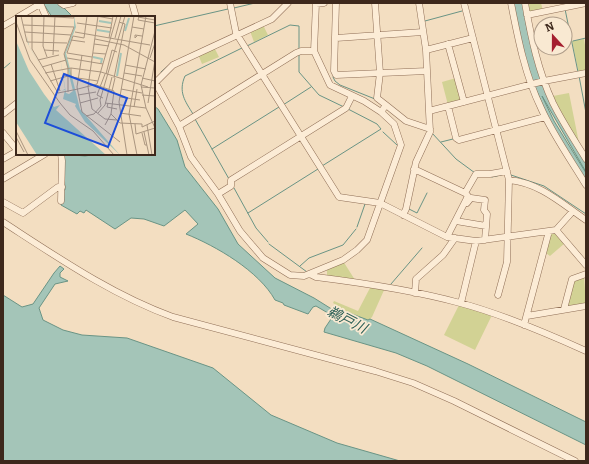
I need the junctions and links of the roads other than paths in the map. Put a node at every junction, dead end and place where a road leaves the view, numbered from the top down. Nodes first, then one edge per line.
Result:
1 (62, 3) edge
2 (73, 3) edge
3 (132, 3) edge
4 (230, 3) edge
5 (288, 3) edge
6 (316, 3) edge
7 (324, 3) edge
8 (336, 3) edge
9 (375, 3) edge
10 (419, 3) edge
11 (464, 3) edge
12 (511, 3) edge
13 (525, 3) edge
14 (586, 3) edge
15 (40, 4) edge
16 (527, 15) junction
17 (20, 16) edge
18 (46, 16) edge
19 (136, 16) edge
20 (16, 18) edge
21 (3, 26) edge
22 (423, 32) junction
23 (238, 35) junction
24 (377, 35) junction
25 (336, 38) junction
26 (473, 38) junction
27 (448, 44) junction
28 (426, 50) junction
29 (314, 51) junction
30 (427, 71) junction
31 (380, 73) junction
32 (586, 73) edge
33 (262, 74) junction
34 (543, 81) junction
35 (155, 83) edge
36 (531, 85) junction
37 (352, 96) junction
38 (488, 96) junction
39 (464, 102) junction
40 (16, 104) edge
41 (386, 105) junction
42 (448, 106) junction
43 (429, 111) junction
44 (381, 112) junction
45 (3, 114) edge
46 (545, 117) junction
47 (179, 126) junction
48 (430, 130) junction
49 (497, 130) junction
50 (3, 133) edge
51 (300, 136) junction
52 (586, 144) edge
53 (578, 146) junction
54 (16, 149) edge
55 (16, 151) edge
56 (43, 155) edge
57 (61, 155) edge
58 (3, 159) edge
59 (586, 159) edge
60 (414, 169) junction
61 (507, 171) junction
62 (3, 177) edge
63 (509, 180) junction
64 (586, 185) edge
65 (62, 187) junction
66 (465, 193) junction
67 (218, 194) junction
68 (61, 201) dead end
69 (3, 202) edge
70 (380, 203) junction
71 (573, 211) junction
72 (403, 215) junction
73 (457, 220) junction
74 (586, 220) edge
75 (3, 222) edge
76 (486, 226) junction
77 (556, 230) junction
78 (549, 231) junction
79 (447, 236) junction
80 (509, 237) junction
81 (455, 238) junction
82 (485, 240) junction
83 (476, 241) junction
84 (586, 265) edge
85 (310, 274) junction
86 (586, 274) edge
87 (415, 293) junction
88 (498, 295) dead end
89 (461, 303) junction
90 (586, 306) edge
91 (564, 309) junction
92 (527, 316) junction
93 (524, 325) junction
94 (586, 351) edge
95 (575, 461) edge

1 - 2 street
3 - 19 street
4 - 23 street
5 - 23 street
6 - 7 street
6 - 29 street
8 - 25 street
9 - 24 street
10 - 22 street
11 - 26 street
12 - 36 street
13 - 16 street
14 - 16 street
15 - 17 street
15 - 18 street
16 - 34 street
20 - 21 street
22 - 24 street
22 - 28 street
23 - 33 street
23 - 35 street
24 - 25 street
24 - 31 street
25 - 31 street
26 - 27 street
26 - 38 street
27 - 28 street
27 - 39 street
28 - 30 street
29 - 33 street
29 - 37 street
30 - 31 street
30 - 43 street
31 - 41 street
32 - 34 street
33 - 47 street
33 - 51 street
34 - 36 street
34 - 53 street
35 - 47 street
36 - 38 street
36 - 46 street
37 - 44 street
37 - 51 street
38 - 39 street
38 - 49 street
39 - 42 street
40 - 45 street
41 - 44 street
41 - 48 street
42 - 43 street
42 - 49 street
43 - 48 street
44 - 70 street
46 - 49 street
46 - 64 street
47 - 67 street
48 - 60 street
49 - 61 street
50 - 54 street
51 - 67 street
51 - 70 street
52 - 53 street
53 - 59 street
55 - 58 street
56 - 62 street
57 - 65 street
60 - 66 street
60 - 72 street
61 - 63 street
61 - 66 street
63 - 71 street
63 - 80 street
65 - 68 street
65 - 69 street
66 - 73 street
67 - 85 street
70 - 72 street
70 - 85 street
71 - 74 street
71 - 77 street
72 - 79 street
73 - 76 street
73 - 76 street
73 - 79 street
75 - 95 street
76 - 82 street
77 - 78 street
77 - 84 street
78 - 80 street
78 - 92 street
79 - 81 street
80 - 82 street
80 - 88 street
81 - 83 street
81 - 87 street
82 - 83 street
83 - 89 street
85 - 87 street
86 - 91 street
87 - 89 street
89 - 93 street
90 - 91 street
91 - 92 street
92 - 93 street
93 - 94 street

